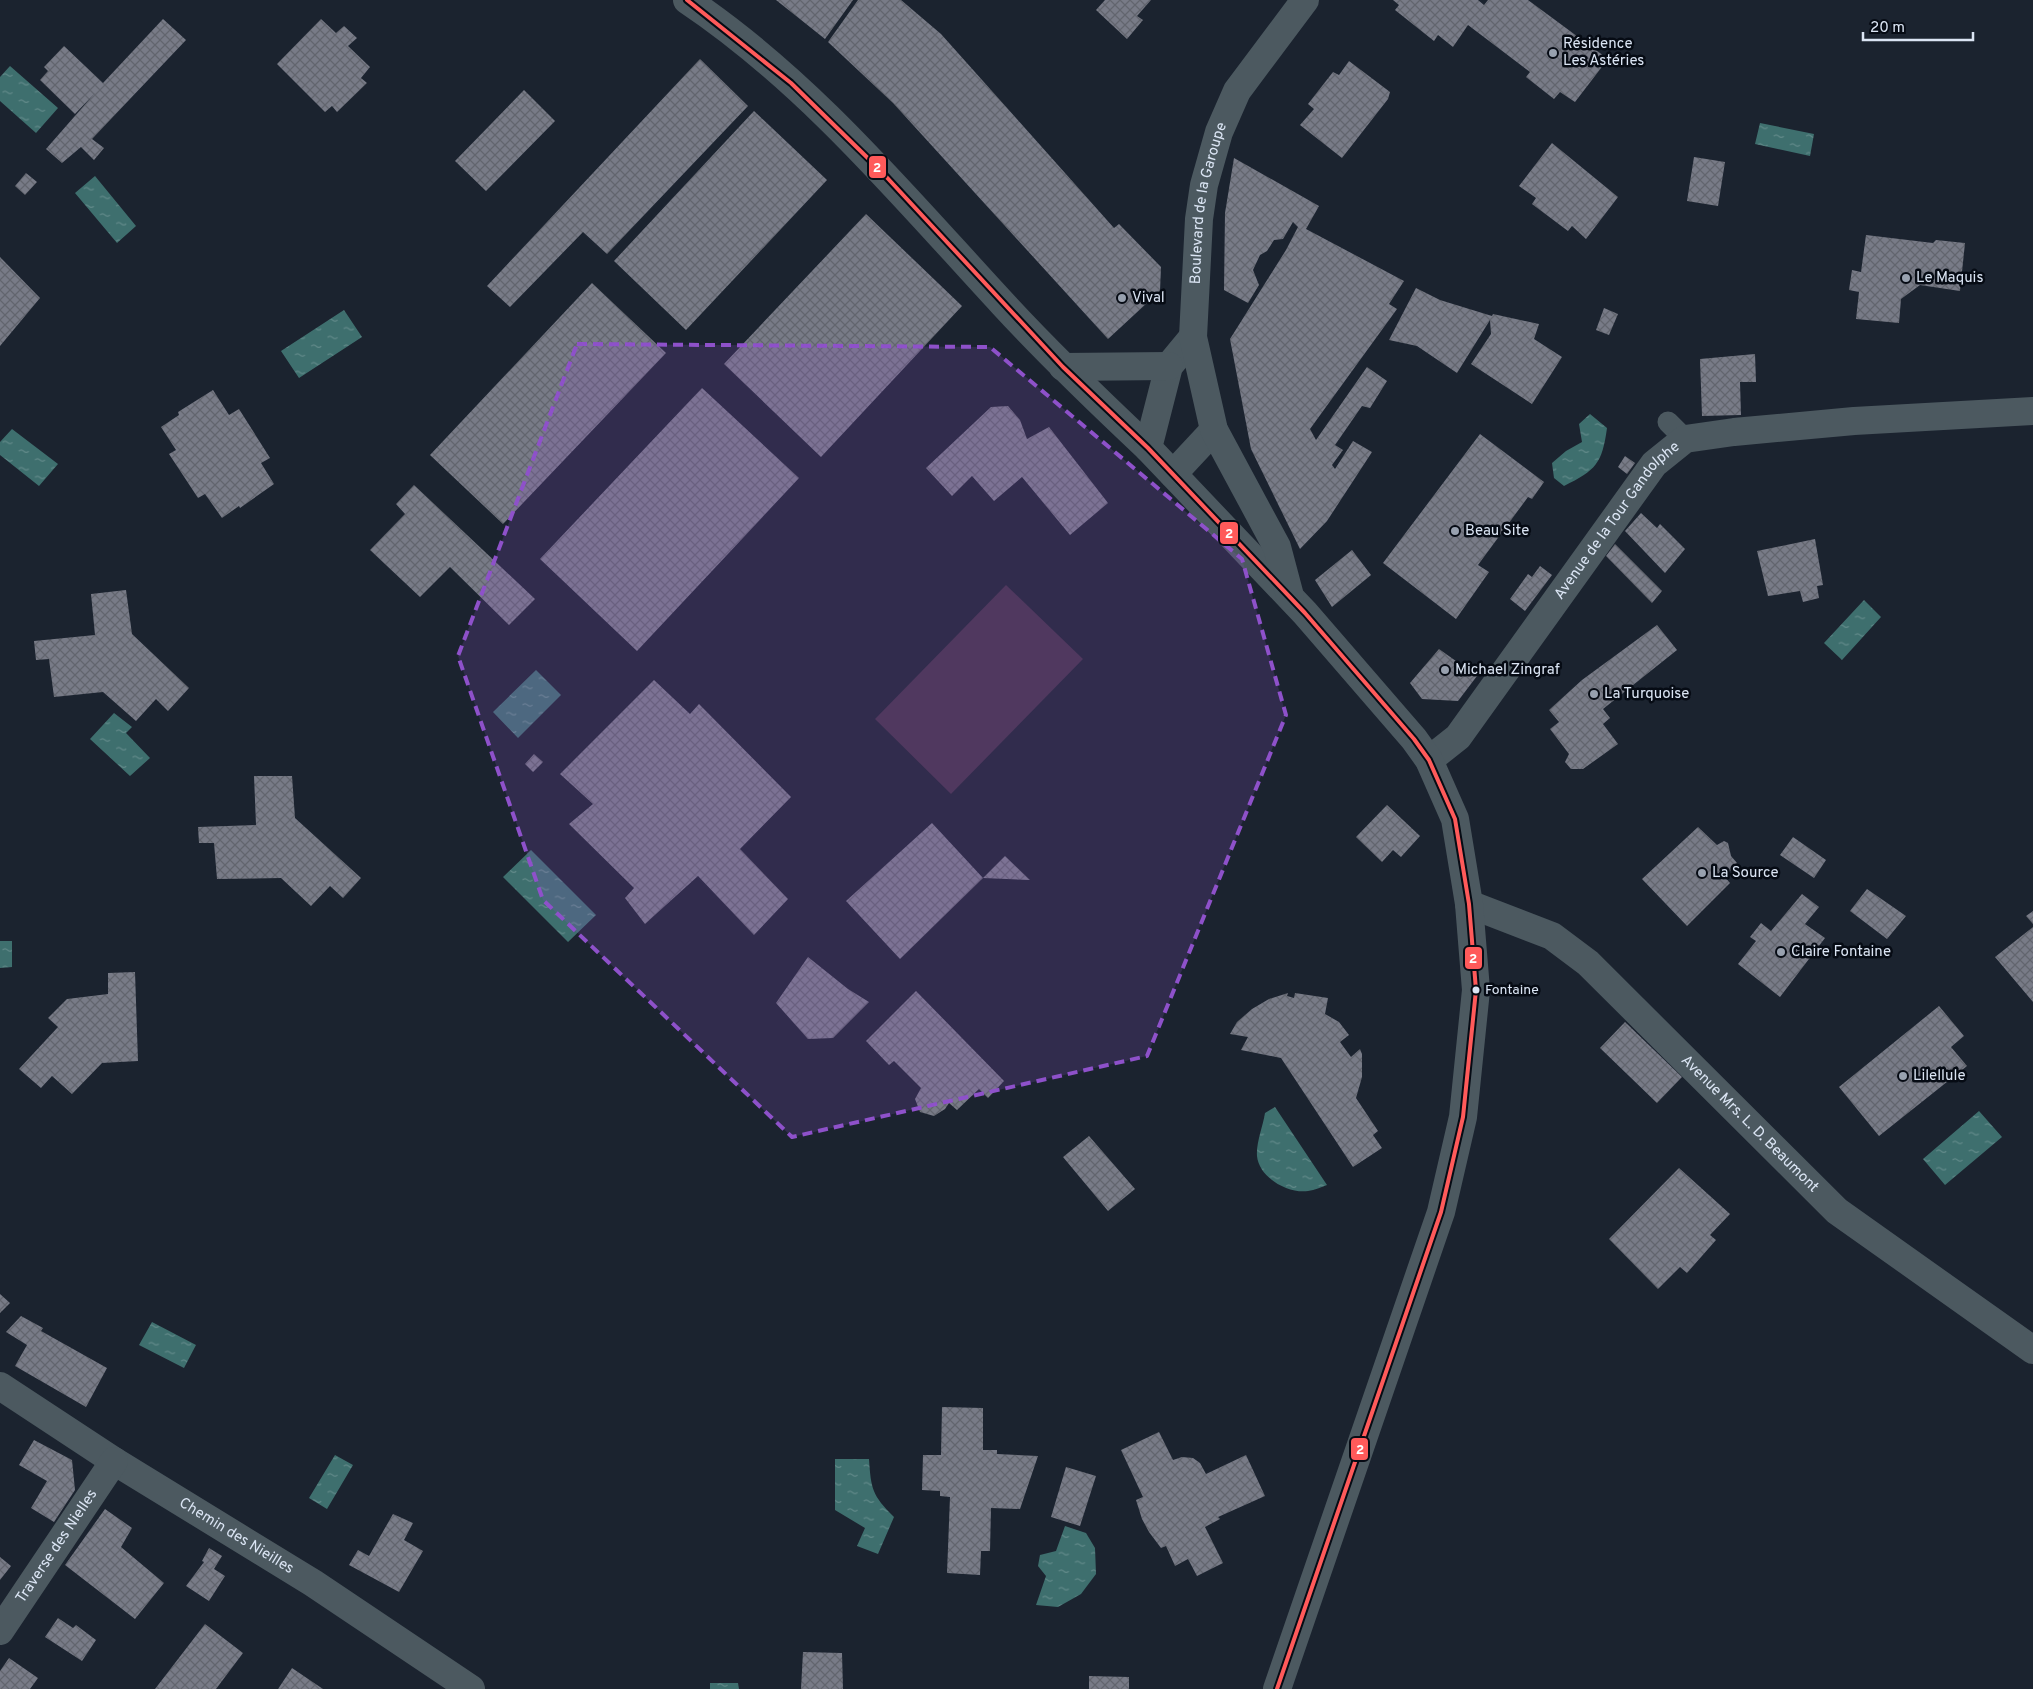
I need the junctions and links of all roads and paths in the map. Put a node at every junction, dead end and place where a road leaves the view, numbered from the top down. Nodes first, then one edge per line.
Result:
1 (687, 0) edge
2 (1305, 0) edge
3 (1193, 336) junction
4 (1169, 366) junction
5 (1063, 367) junction
6 (2033, 411) edge
7 (1214, 430) junction
8 (1148, 448) junction
9 (1173, 474) junction
10 (1291, 598) junction
11 (1429, 760) junction
12 (1469, 904) junction
13 (2033, 1350) edge
14 (0, 1386) edge
15 (114, 1461) junction
16 (0, 1631) edge
17 (471, 1689) edge
18 (1277, 1689) edge

1 - 5 street
2 - 3 street, Boulevard de la Garoupe
3 - 4 street
3 - 7 street, Boulevard de la Garoupe
4 - 5 street
4 - 8 street
5 - 8 street
6 - 11 street, Avenue de la Tour Gandolphe
7 - 9 street
7 - 10 street, Boulevard de la Garoupe
8 - 9 street
9 - 10 street
10 - 11 street
11 - 12 street
12 - 13 street, Avenue Mrs. L. D. Beaumont
12 - 18 street
14 - 15 street, Chemin des Nieilles
15 - 16 street, Traverse des Nielles
15 - 17 street, Chemin des Nieilles

